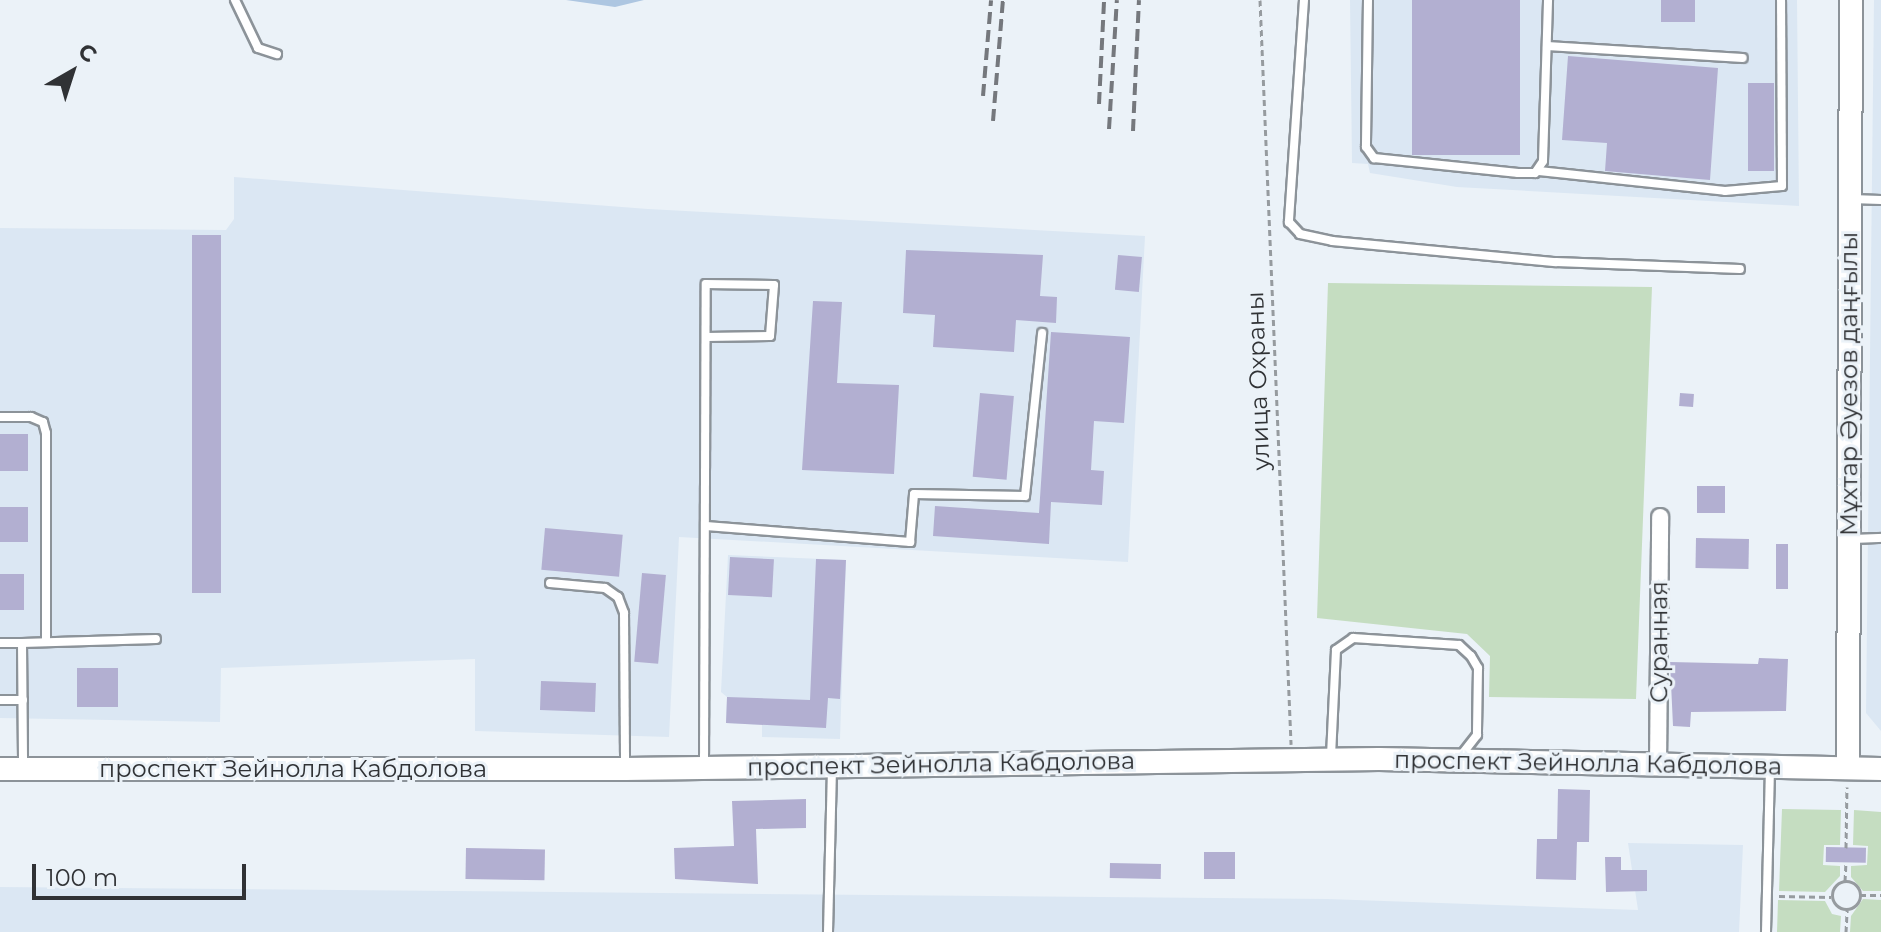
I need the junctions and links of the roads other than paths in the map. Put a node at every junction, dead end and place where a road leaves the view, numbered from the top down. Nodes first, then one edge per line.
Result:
1 (235, 0) edge
2 (1304, 0) edge
3 (1368, 0) edge
4 (1548, 0) edge
5 (1781, 0) edge
6 (1851, 0) edge
7 (1547, 46) junction
8 (277, 54) dead end
9 (1743, 58) dead end
10 (1539, 171) junction
11 (1850, 199) junction
12 (1881, 200) edge
13 (1740, 269) dead end
14 (1042, 333) dead end
15 (706, 337) junction
16 (0, 417) edge
17 (1660, 517) dead end
18 (706, 526) junction
19 (1881, 538) edge
20 (1849, 539) junction
21 (550, 583) dead end
22 (156, 639) dead end
23 (46, 642) junction
24 (0, 643) edge
25 (22, 643) junction
26 (0, 700) edge
27 (23, 700) junction
28 (1331, 760) junction
29 (1458, 761) junction
30 (832, 766) junction
31 (704, 767) junction
32 (1658, 767) junction
33 (1771, 767) junction
34 (1848, 768) junction
35 (0, 769) edge
36 (23, 769) junction
37 (625, 769) junction
38 (1881, 769) edge
39 (828, 932) edge
40 (1766, 932) edge

1 - 8 lane
2 - 13 lane
3 - 10 lane
4 - 7 lane
5 - 10 lane
6 - 11 main road, Мұхтар Әуезов даңғылы
7 - 9 lane
7 - 10 lane
11 - 12 lane
11 - 20 main road, Мұхтар Әуезов даңғылы
14 - 18 lane
15 - 15 lane
15 - 18 lane
16 - 23 lane
17 - 32 street, Суранная
18 - 31 lane
19 - 20 lane
20 - 34 main road, Мұхтар Әуезов даңғылы
21 - 37 lane
22 - 23 lane
23 - 25 lane
24 - 25 lane
25 - 27 lane
26 - 27 lane
27 - 36 lane
28 - 29 main road, проспект Зейнолла Кабдолова
28 - 29 lane
28 - 30 main road, проспект Зейнолла Кабдолова
29 - 32 main road, проспект Зейнолла Кабдолова
30 - 31 main road, проспект Зейнолла Кабдолова
30 - 39 lane
31 - 37 main road, проспект Зейнолла Кабдолова
32 - 33 main road, проспект Зейнолла Кабдолова
33 - 34 main road, проспект Зейнолла Кабдолова
33 - 40 lane
34 - 38 main road, проспект Зейнолла Кабдолова
35 - 36 main road, проспект Зейнолла Кабдолова
36 - 37 main road, проспект Зейнолла Кабдолова

